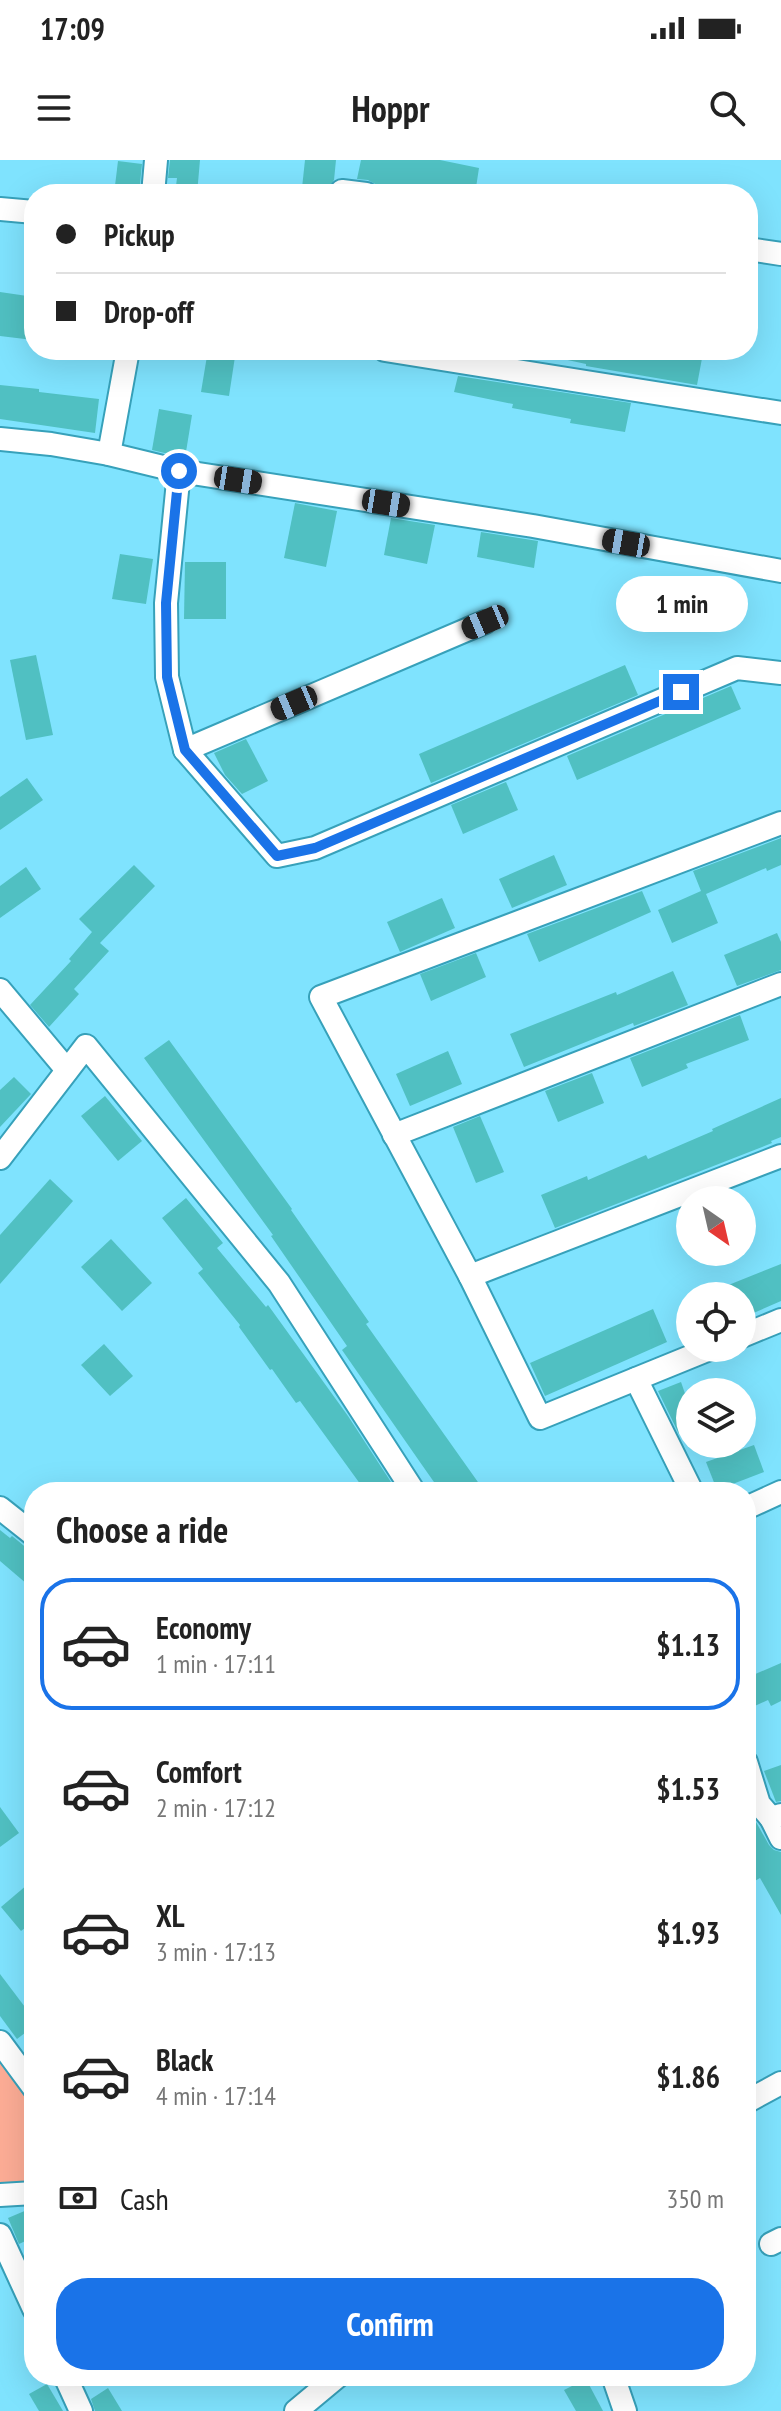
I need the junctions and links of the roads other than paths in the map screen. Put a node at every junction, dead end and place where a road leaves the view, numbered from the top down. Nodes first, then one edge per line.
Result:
1 (156, 160) edge
2 (154, 184) edge
3 (0, 209) edge
4 (24, 211) edge
5 (758, 251) edge
6 (781, 254) edge
7 (126, 360) edge
8 (448, 360) edge
9 (781, 413) edge
10 (0, 439) edge
11 (109, 454) junction
12 (179, 471) junction
13 (781, 571) edge
14 (485, 622) dead end
15 (781, 673) edge
16 (185, 750) junction
17 (781, 823) edge
18 (781, 984) edge
19 (0, 990) edge
20 (67, 1070) junction
21 (394, 1135) junction
22 (781, 1156) edge
23 (0, 1158) edge
24 (470, 1276) junction
25 (781, 1320) edge
26 (756, 1330) edge
27 (678, 1362) edge
28 (636, 1379) junction
29 (408, 1482) edge
30 (687, 1482) edge
31 (781, 1492) edge
32 (756, 1503) edge
33 (0, 1508) edge
34 (24, 1527) edge
35 (756, 1794) edge
36 (778, 1824) edge
37 (0, 2042) edge
38 (24, 2074) edge
39 (781, 2083) edge
40 (756, 2097) edge
41 (24, 2194) edge
42 (0, 2195) edge
43 (0, 2235) edge
44 (24, 2287) edge
45 (70, 2386) edge
46 (326, 2386) edge
47 (616, 2386) edge
48 (81, 2411) edge
49 (296, 2411) edge
50 (625, 2411) edge

1 - 2 street
3 - 4 street
5 - 6 street
7 - 11 street
8 - 9 street
10 - 11 street
11 - 12 street
12 - 13 street
12 - 16 street
14 - 16 street
15 - 16 street
17 - 21 street
18 - 21 street
19 - 20 street
20 - 23 street
20 - 29 street
21 - 24 street
22 - 24 street
24 - 28 street
25 - 26 street
27 - 28 street
28 - 30 street
31 - 32 street
33 - 34 street
35 - 36 street
37 - 38 street
39 - 40 street
41 - 42 street
43 - 44 street
45 - 48 street
46 - 49 street
47 - 50 street

